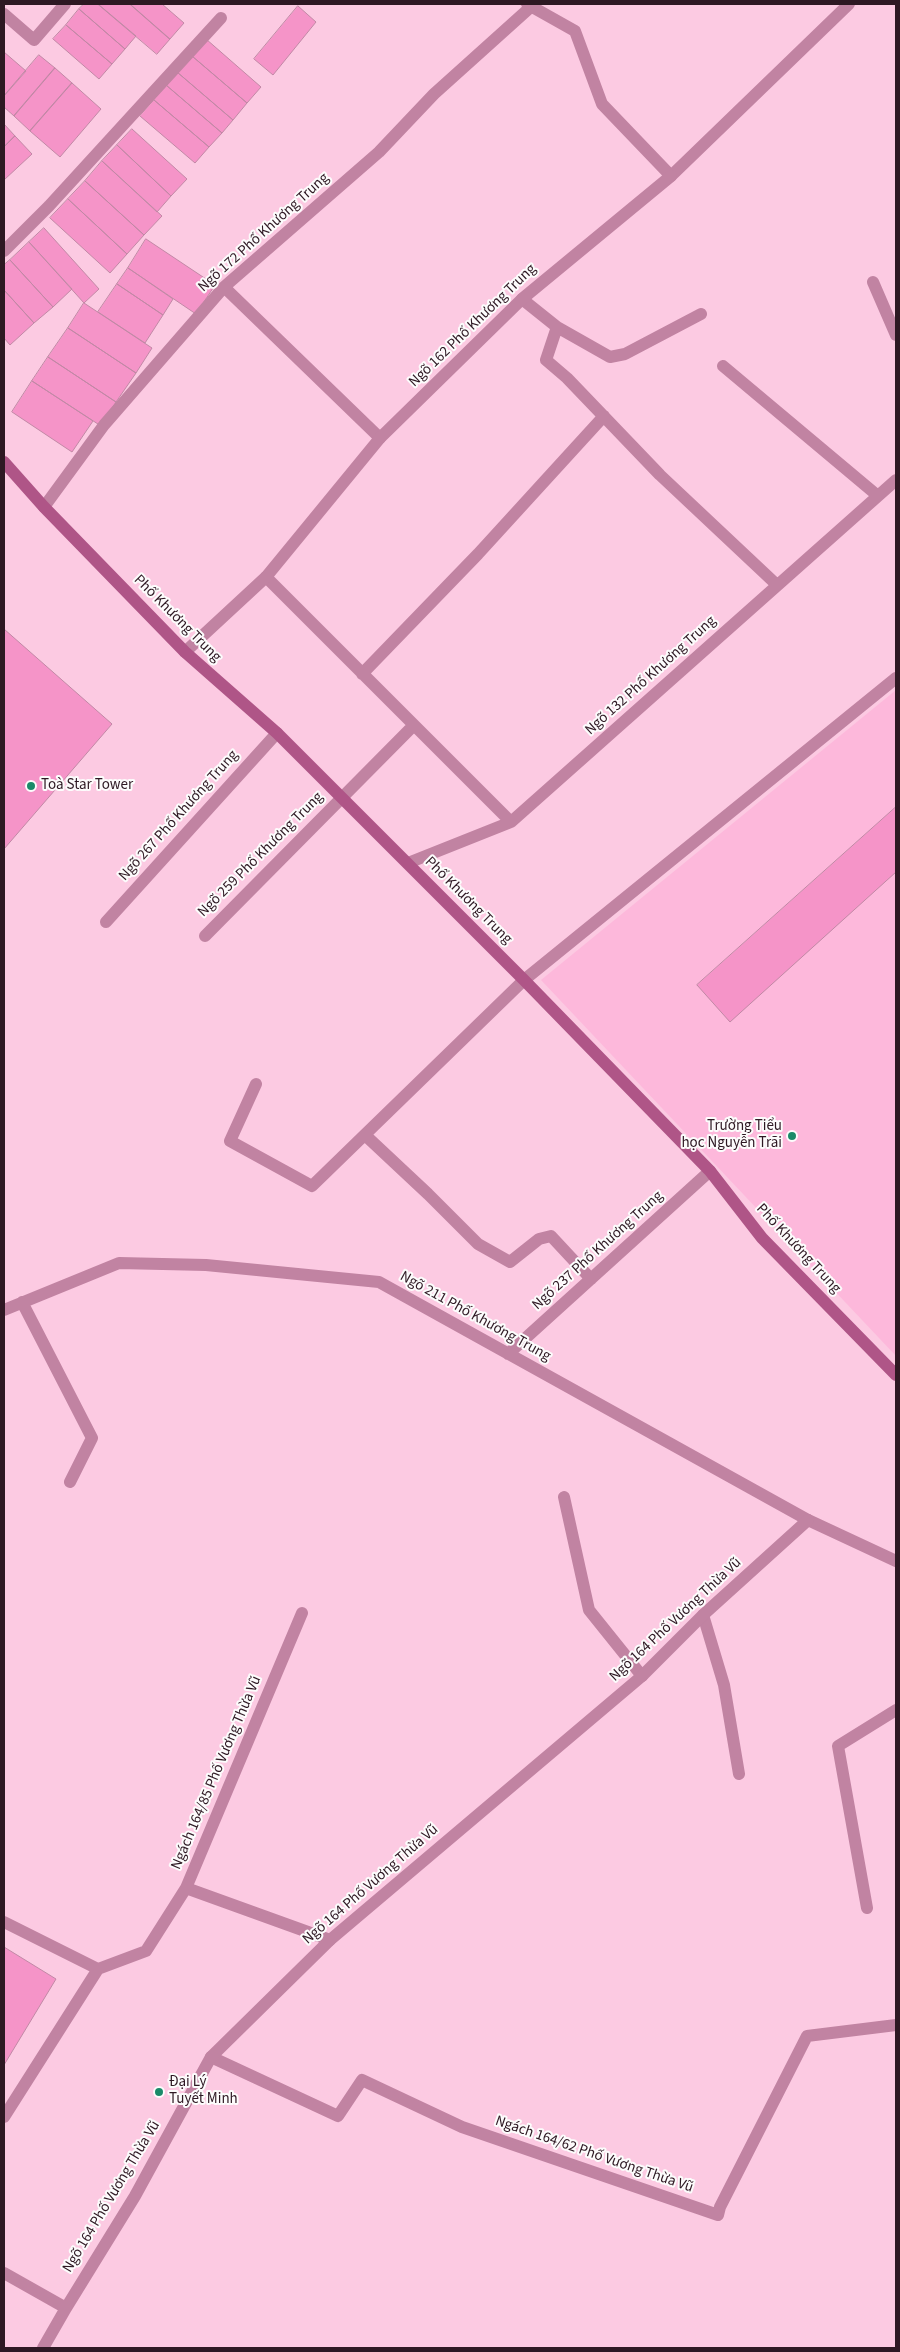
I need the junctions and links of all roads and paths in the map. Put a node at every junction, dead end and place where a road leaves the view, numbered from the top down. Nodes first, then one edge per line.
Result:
1 (64, 4) edge
2 (849, 4) edge
3 (531, 5) edge
4 (4, 14) edge
5 (221, 18) dead end
6 (671, 176) junction
7 (4, 251) edge
8 (873, 282) dead end
9 (224, 287) junction
10 (522, 298) junction
11 (701, 314) dead end
12 (557, 327) junction
13 (896, 336) edge
14 (723, 366) dead end
15 (604, 416) junction
16 (380, 438) junction
17 (4, 462) edge
18 (896, 480) edge
19 (878, 496) junction
20 (44, 507) junction
21 (266, 577) junction
22 (778, 585) junction
23 (185, 652) junction
24 (362, 674) junction
25 (896, 678) edge
26 (413, 726) junction
27 (277, 733) junction
28 (342, 797) junction
29 (511, 822) junction
30 (408, 863) junction
31 (106, 922) dead end
32 (204, 936) dead end
33 (524, 980) junction
34 (256, 1084) dead end
35 (365, 1135) junction
36 (710, 1171) junction
37 (591, 1279) junction
38 (22, 1302) junction
39 (4, 1310) edge
40 (508, 1354) junction
41 (896, 1375) edge
42 (70, 1482) dead end
43 (564, 1497) dead end
44 (808, 1520) junction
45 (896, 1561) edge
46 (302, 1613) dead end
47 (703, 1615) junction
48 (642, 1676) junction
49 (896, 1710) edge
50 (739, 1774) dead end
51 (186, 1888) junction
52 (867, 1908) dead end
53 (4, 1922) edge
54 (330, 1940) junction
55 (98, 1969) junction
56 (896, 2024) edge
57 (211, 2057) junction
58 (4, 2117) edge
59 (4, 2273) edge
60 (66, 2308) junction
61 (43, 2348) edge

1 - 4 street
2 - 6 street, Ngõ 162 Phố Khương Trung
3 - 6 street
3 - 9 street, Ngõ 172 Phố Khương Trung
5 - 7 street
6 - 10 street, Ngõ 162 Phố Khương Trung
8 - 13 street
9 - 16 street
9 - 20 street, Ngõ 172 Phố Khương Trung
10 - 12 street
10 - 16 street, Ngõ 162 Phố Khương Trung
11 - 12 street
12 - 15 street
14 - 19 street
15 - 22 street
15 - 24 street
16 - 21 street, Ngõ 162 Phố Khương Trung
17 - 20 street, Phố Khương Trung
18 - 19 street, Ngõ 132 Phố Khương Trung
19 - 22 street, Ngõ 132 Phố Khương Trung
20 - 23 street, Phố Khương Trung
21 - 23 street, Ngõ 162 Phố Khương Trung
21 - 24 street
22 - 29 street, Ngõ 132 Phố Khương Trung
23 - 27 street, Phố Khương Trung
24 - 26 street
25 - 33 street
26 - 28 street, Ngõ 259 Phố Khương Trung
26 - 29 street
27 - 28 street, Phố Khương Trung
27 - 31 street, Ngõ 267 Phố Khương Trung
28 - 30 street, Phố Khương Trung
28 - 32 street, Ngõ 259 Phố Khương Trung
29 - 30 street, Ngõ 132 Phố Khương Trung
30 - 33 street, Phố Khương Trung
33 - 35 street
33 - 36 street, Phố Khương Trung
34 - 35 street
35 - 37 street
36 - 37 street, Ngõ 237 Phố Khương Trung
36 - 41 street, Phố Khương Trung
37 - 40 street, Ngõ 237 Phố Khương Trung
38 - 39 street, Ngõ 211 Phố Khương Trung
38 - 40 street, Ngõ 211 Phố Khương Trung
38 - 42 street
40 - 44 street, Ngõ 211 Phố Khương Trung
43 - 48 street
44 - 45 street, Ngõ 211 Phố Khương Trung
44 - 47 street, Ngõ 164 Phố Vương Thừa Vũ
46 - 51 street, Ngách 164/85 Phố Vương Thừa Vũ
47 - 48 street, Ngõ 164 Phố Vương Thừa Vũ
47 - 50 street
48 - 54 street, Ngõ 164 Phố Vương Thừa Vũ
49 - 52 street
51 - 54 street, Ngách 164/85 Phố Vương Thừa Vũ
51 - 55 street
53 - 55 street
54 - 57 street, Ngõ 164 Phố Vương Thừa Vũ
55 - 58 street
56 - 57 street, Ngách 164/62 Phố Vương Thừa Vũ
57 - 60 street, Ngõ 164 Phố Vương Thừa Vũ
59 - 60 street
60 - 61 street, Ngõ 164 Phố Vương Thừa Vũ

